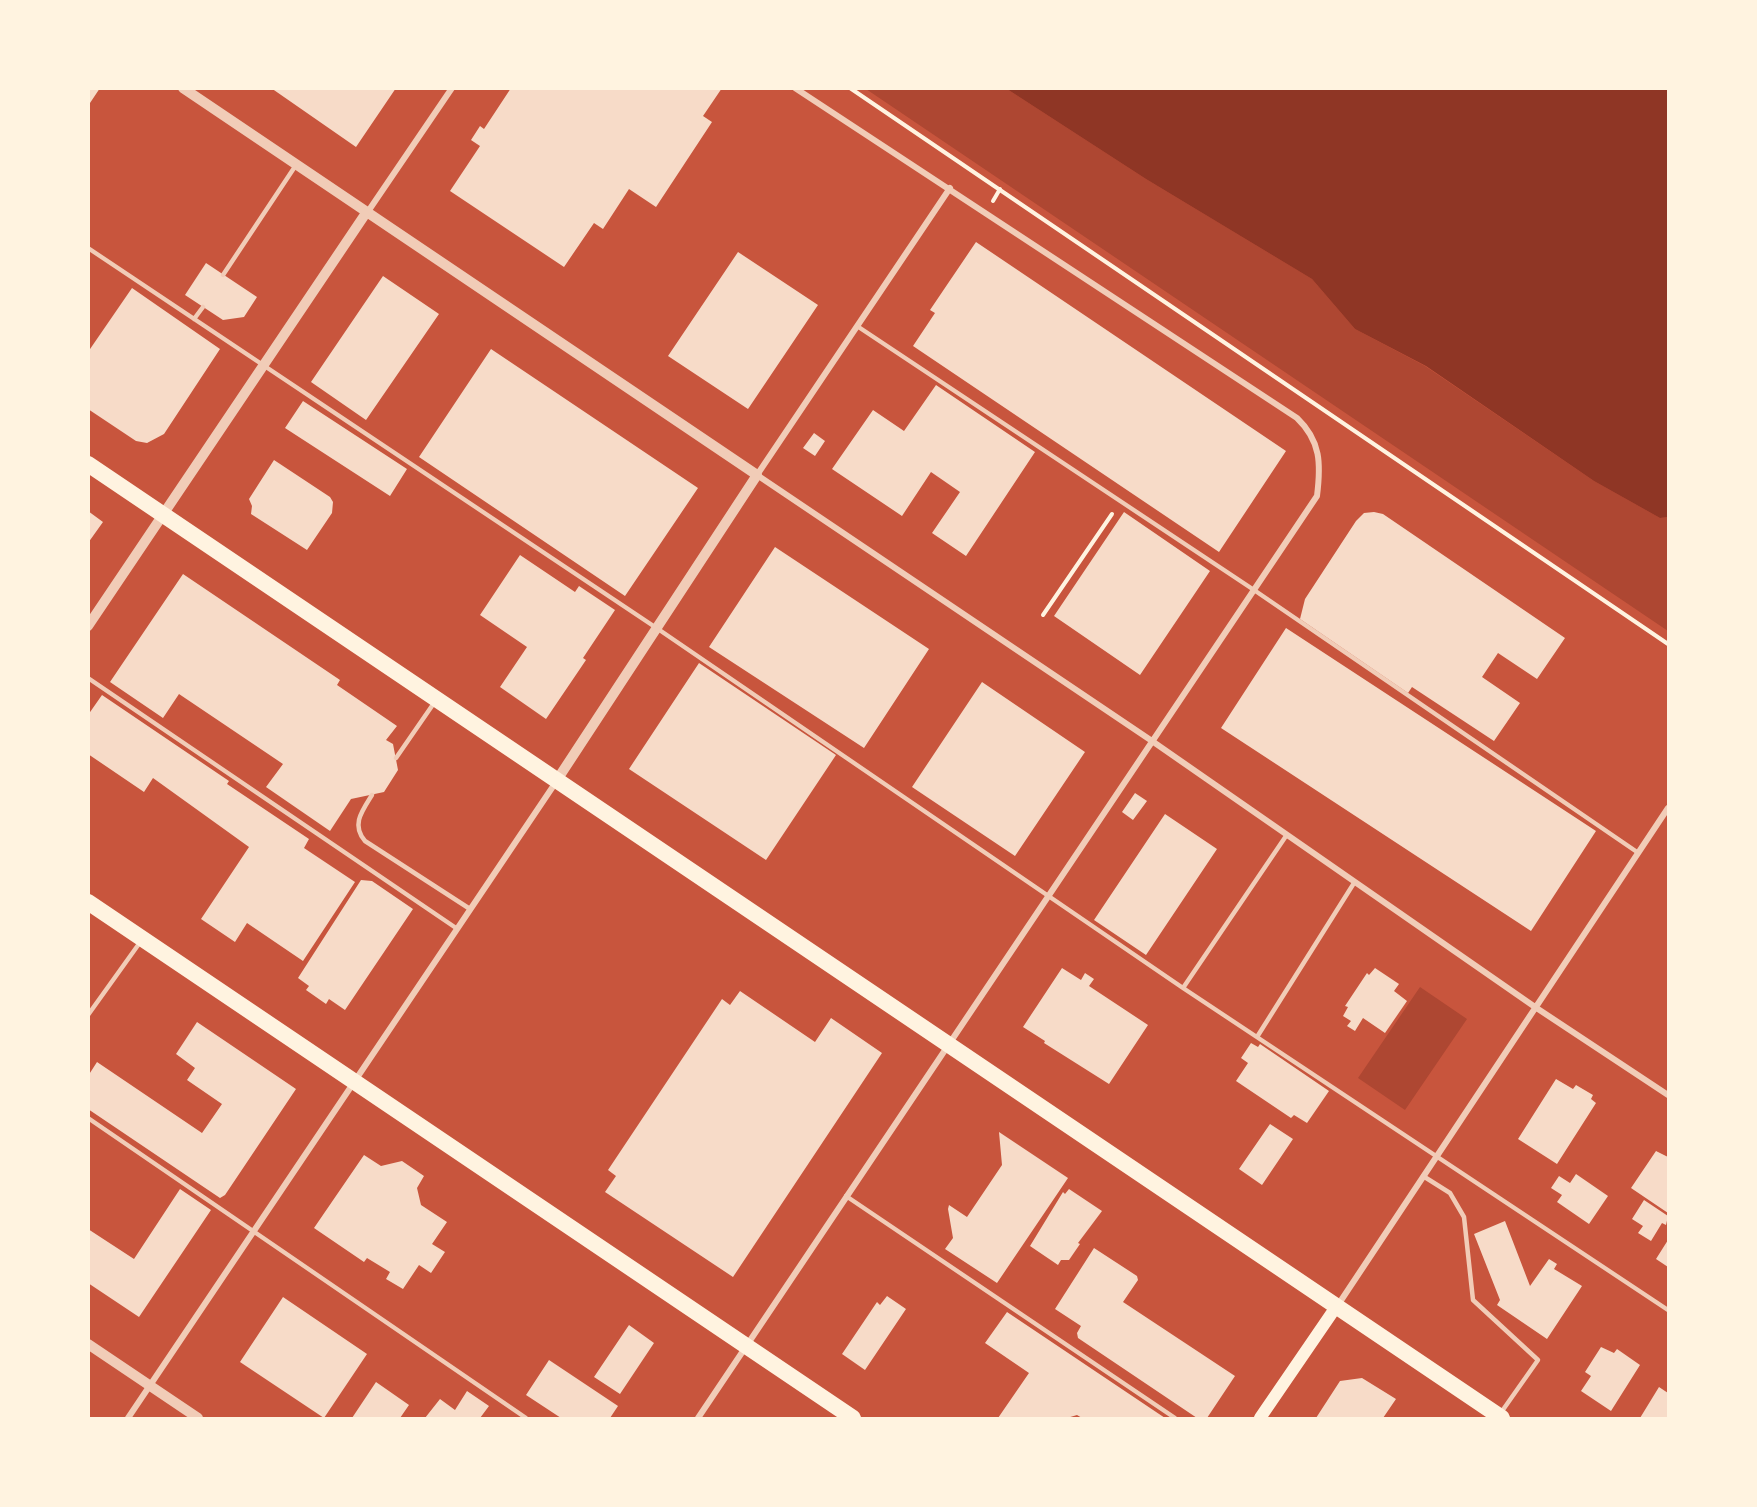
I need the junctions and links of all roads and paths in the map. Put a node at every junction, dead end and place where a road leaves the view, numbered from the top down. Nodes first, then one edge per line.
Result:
1 (183, 88) edge
2 (452, 88) edge
3 (795, 88) edge
4 (850, 88) edge
5 (296, 165) junction
6 (950, 188) junction
7 (366, 213) junction
8 (88, 248) edge
9 (224, 275) dead end
10 (203, 307) dead end
11 (194, 319) junction
12 (857, 326) junction
13 (265, 366) junction
14 (88, 464) edge
15 (757, 476) junction
16 (1121, 501) junction
17 (162, 514) junction
18 (1254, 590) junction
19 (1044, 615) dead end
20 (88, 626) edge
21 (658, 629) junction
22 (1668, 644) edge
23 (88, 678) edge
24 (436, 699) junction
25 (1152, 741) junction
26 (396, 758) dead end
27 (557, 780) junction
28 (372, 795) dead end
29 (1668, 808) edge
30 (1286, 836) junction
31 (1637, 852) junction
32 (1354, 883) junction
33 (1048, 895) junction
34 (88, 902) edge
35 (470, 909) junction
36 (456, 928) junction
37 (143, 939) junction
38 (1183, 988) junction
39 (1535, 1007) junction
40 (88, 1015) edge
41 (1257, 1037) junction
42 (947, 1043) junction
43 (354, 1081) junction
44 (1668, 1095) edge
45 (88, 1118) edge
46 (1437, 1155) junction
47 (1423, 1176) junction
48 (846, 1196) junction
49 (254, 1231) junction
50 (1336, 1307) junction
51 (1668, 1310) edge
52 (88, 1344) edge
53 (747, 1346) junction
54 (150, 1386) junction
55 (1500, 1417) edge
56 (128, 1419) edge
57 (198, 1419) edge
58 (526, 1419) edge
59 (698, 1419) edge
60 (853, 1419) edge
61 (1175, 1419) edge
62 (1260, 1419) edge

1 - 5 street
2 - 7 street
3 - 6 street
4 - 22 path
5 - 7 street
5 - 9 lane
6 - 12 street
6 - 18 street
7 - 13 street
7 - 15 street
8 - 11 lane
10 - 11 lane
11 - 13 lane
12 - 15 street
12 - 16 lane
13 - 17 street
13 - 21 lane
14 - 17 highway
15 - 21 street
15 - 25 street
16 - 18 lane
16 - 19 path
17 - 20 street
17 - 24 highway
18 - 25 street
18 - 31 lane
21 - 27 street
21 - 33 lane
23 - 36 lane
24 - 26 lane
24 - 27 highway
25 - 30 street
25 - 33 street
27 - 35 street
27 - 42 highway
28 - 35 lane
29 - 31 street
30 - 32 street
30 - 38 lane
31 - 39 street
32 - 39 street
32 - 41 lane
33 - 38 lane
33 - 42 street
34 - 37 highway
35 - 36 street
36 - 43 street
37 - 40 lane
37 - 43 highway
38 - 41 lane
39 - 44 street
39 - 46 street
41 - 46 lane
42 - 48 street
42 - 50 highway
43 - 49 street
43 - 53 highway
45 - 49 lane
46 - 47 street
46 - 51 lane
47 - 50 street
47 - 55 lane
48 - 53 street
48 - 61 lane
49 - 54 street
49 - 58 lane
50 - 55 highway
50 - 62 main road
52 - 54 street
53 - 59 street
53 - 60 highway
54 - 56 street
54 - 57 street

